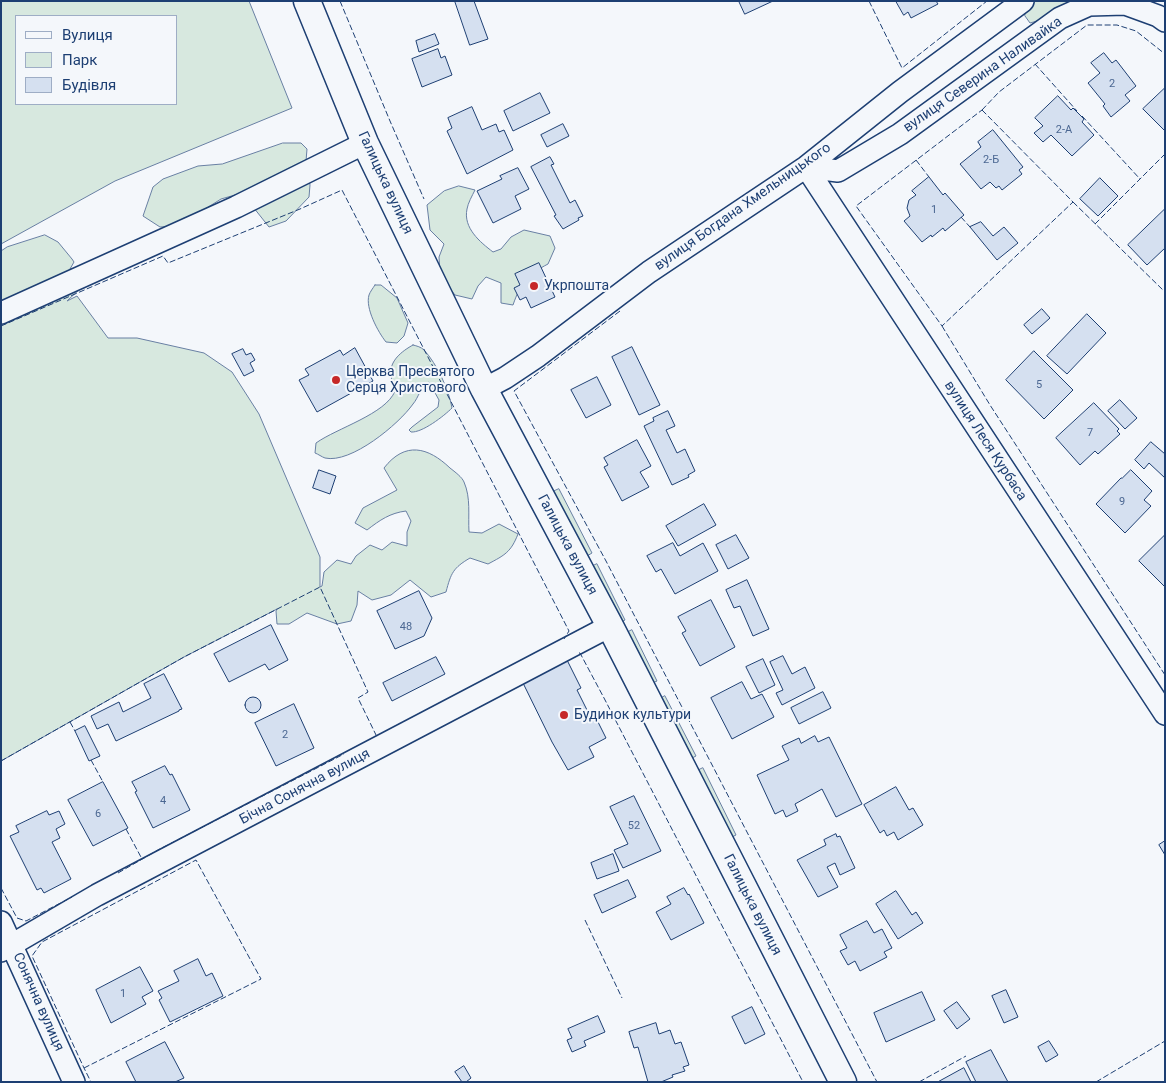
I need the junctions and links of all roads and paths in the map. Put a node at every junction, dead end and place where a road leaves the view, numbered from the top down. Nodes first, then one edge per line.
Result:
1 (307, 1) edge
2 (1023, 1) edge
3 (1165, 21) edge
4 (365, 144) junction
5 (806, 167) junction
6 (1, 313) edge
7 (484, 389) junction
8 (610, 626) junction
9 (1165, 714) edge
10 (1, 922) edge
11 (7, 947) edge
12 (74, 1082) edge
13 (843, 1082) edge

1 - 4 street, Галицька вулиця
2 - 5 street, вулиця Богдана Хмельницького
3 - 5 street, вулиця Северина Наливайка
4 - 6 street
4 - 7 street, Галицька вулиця
5 - 7 street, вулиця Богдана Хмельницького
5 - 9 street, вулиця Леся Курбаса
7 - 8 street, Галицька вулиця
8 - 11 street, Бічна Сонячна вулиця
8 - 13 street, Галицька вулиця
10 - 11 street, Сонячна вулиця
11 - 12 street, Сонячна вулиця

